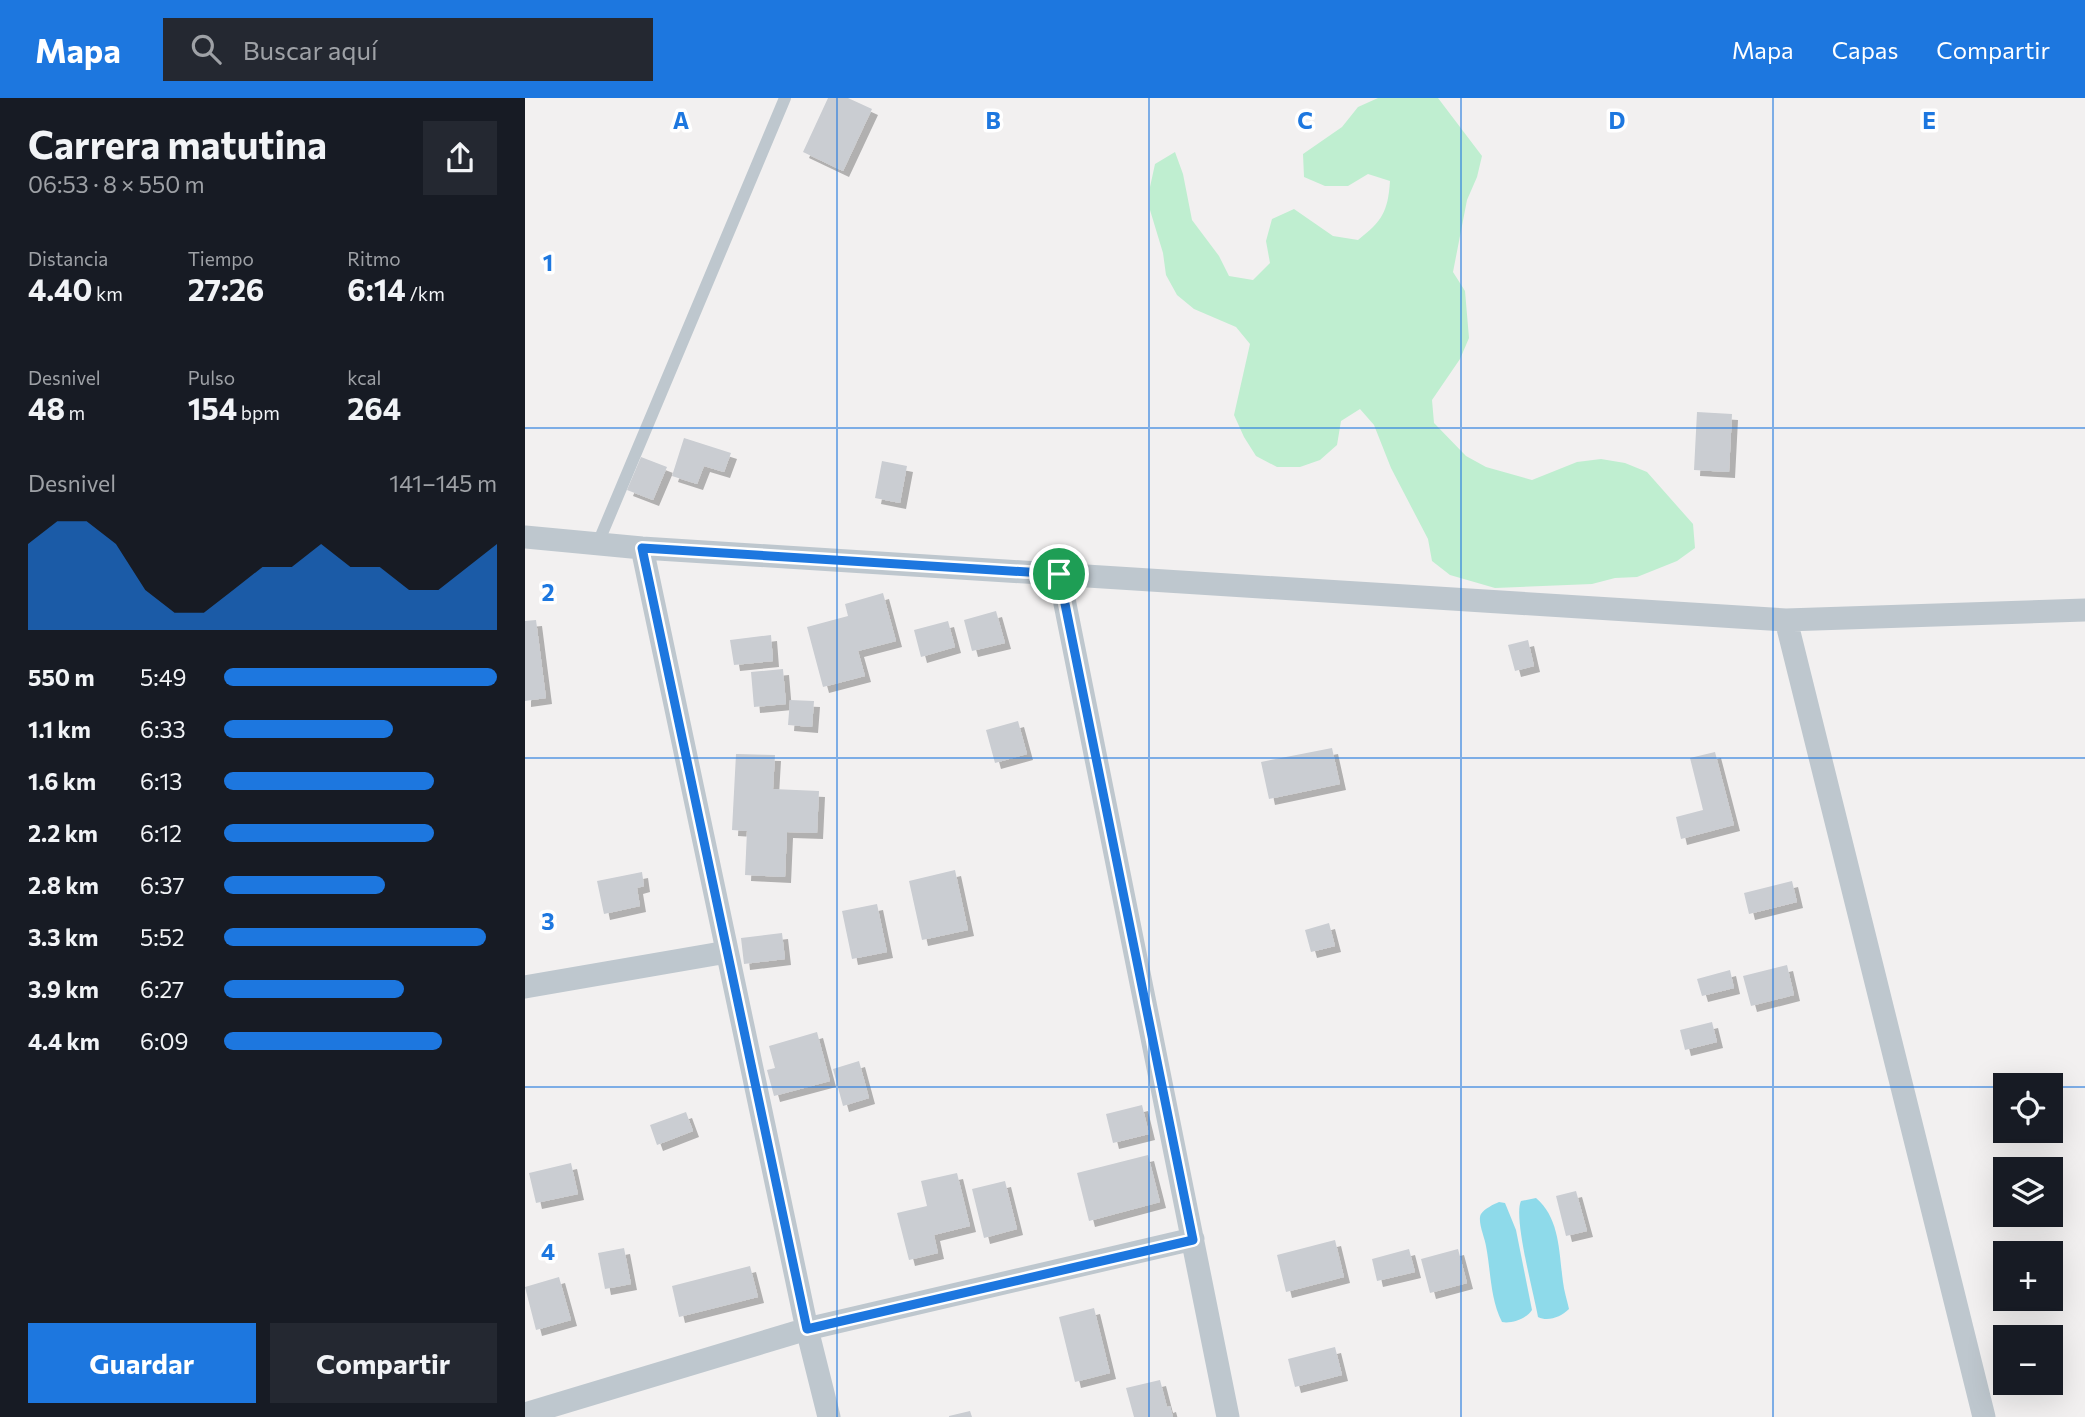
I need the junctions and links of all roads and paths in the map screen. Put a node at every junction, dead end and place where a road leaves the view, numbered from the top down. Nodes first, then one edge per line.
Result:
1 (785, 98) edge
2 (525, 537) edge
3 (598, 543) junction
4 (642, 548) junction
5 (1059, 574) junction
6 (2085, 610) edge
7 (1786, 620) junction
8 (727, 952) junction
9 (525, 987) edge
10 (1193, 1240) junction
11 (807, 1329) junction
12 (525, 1414) edge
13 (829, 1417) edge
14 (1228, 1417) edge
15 (1984, 1417) edge

1 - 3 lane
2 - 3 street
3 - 4 street
4 - 5 street
4 - 8 street
5 - 7 street
5 - 10 street
6 - 7 street
7 - 15 street
8 - 9 street
8 - 11 street
10 - 11 street
10 - 14 street
11 - 12 street
11 - 13 street

